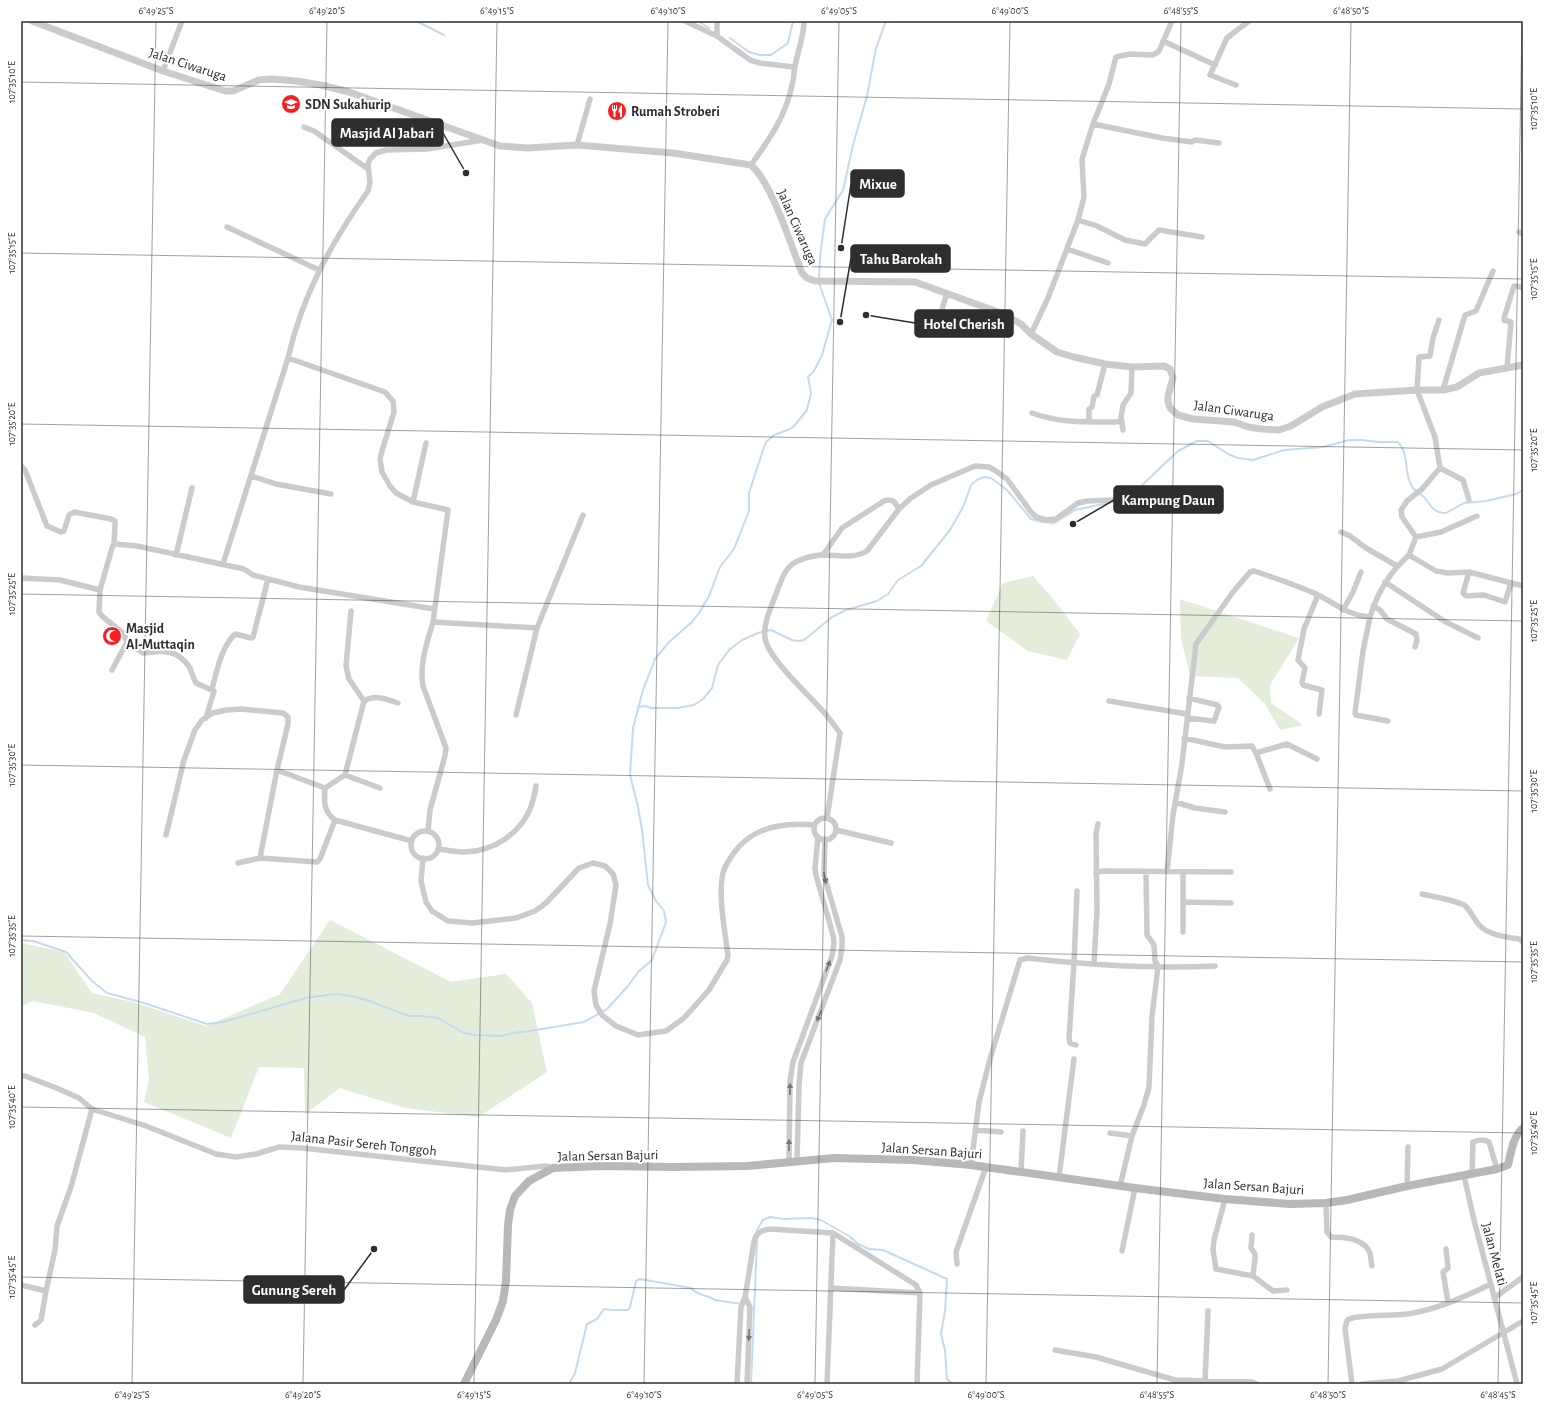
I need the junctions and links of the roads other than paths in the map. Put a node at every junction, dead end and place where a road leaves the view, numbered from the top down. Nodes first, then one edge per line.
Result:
1 (32, 21) edge
2 (182, 21) edge
3 (686, 21) edge
4 (717, 21) edge
5 (804, 21) edge
6 (1172, 21) edge
7 (1249, 21) edge
8 (717, 36) junction
9 (1163, 41) junction
10 (1215, 65) junction
11 (794, 67) junction
12 (163, 71) junction
13 (1236, 85) dead end
14 (590, 99) dead end
15 (1093, 124) junction
16 (304, 127) dead end
17 (483, 140) junction
18 (1219, 143) dead end
19 (577, 145) junction
20 (751, 165) junction
21 (368, 169) junction
22 (1078, 220) junction
23 (227, 227) dead end
24 (1202, 237) dead end
25 (1067, 249) junction
26 (1108, 263) dead end
27 (319, 270) junction
28 (1492, 271) dead end
29 (1523, 288) edge
30 (947, 293) junction
31 (1439, 320) dead end
32 (934, 334) dead end
33 (1031, 334) junction
34 (288, 358) junction
35 (1105, 364) junction
36 (1523, 365) edge
37 (1132, 367) junction
38 (1507, 368) junction
39 (1417, 390) junction
40 (1443, 390) junction
41 (1032, 413) dead end
42 (1122, 421) junction
43 (1089, 422) junction
44 (1124, 430) dead end
45 (426, 443) dead end
46 (21, 466) edge
47 (1440, 468) junction
48 (251, 476) junction
49 (192, 488) dead end
50 (1131, 491) dead end
51 (331, 494) dead end
52 (1469, 500) dead end
53 (413, 502) junction
54 (899, 509) junction
55 (583, 515) dead end
56 (1477, 516) dead end
57 (1341, 532) dead end
58 (1416, 537) junction
59 (114, 544) junction
60 (176, 555) junction
61 (823, 555) junction
62 (1409, 555) junction
63 (223, 564) junction
64 (1397, 566) junction
65 (1362, 572) dead end
66 (1469, 572) junction
67 (21, 578) edge
68 (268, 579) junction
69 (1385, 582) junction
70 (1511, 583) junction
71 (1523, 586) edge
72 (100, 590) junction
73 (1318, 595) junction
74 (1373, 606) junction
75 (434, 609) junction
76 (1343, 610) junction
77 (351, 611) dead end
78 (1370, 617) junction
79 (433, 622) junction
80 (537, 628) junction
81 (1478, 638) dead end
82 (127, 642) junction
83 (1416, 647) dead end
84 (112, 670) dead end
85 (212, 689) junction
86 (1189, 698) junction
87 (364, 701) junction
88 (1109, 701) dead end
89 (398, 703) dead end
90 (1318, 714) dead end
91 (516, 715) dead end
92 (1187, 716) junction
93 (206, 718) junction
94 (1388, 721) dead end
95 (1184, 738) junction
96 (1256, 753) junction
97 (1317, 759) dead end
98 (277, 770) junction
99 (345, 775) junction
100 (536, 786) dead end
101 (325, 788) junction
102 (380, 788) dead end
103 (1270, 789) dead end
104 (1176, 802) junction
105 (1225, 812) dead end
106 (827, 818) junction
107 (334, 820) junction
108 (1098, 824) dead end
109 (815, 825) junction
110 (836, 830) junction
111 (428, 831) junction
112 (166, 835) dead end
113 (818, 837) junction
114 (825, 839) junction
115 (412, 841) junction
116 (891, 843) dead end
117 (438, 849) junction
118 (260, 858) junction
119 (423, 858) junction
120 (238, 863) dead end
121 (1146, 872) junction
122 (1167, 872) junction
123 (1183, 872) junction
124 (1231, 872) dead end
125 (1096, 873) junction
126 (1077, 891) dead end
127 (1422, 894) dead end
128 (1183, 902) junction
129 (1230, 903) dead end
130 (1183, 932) dead end
131 (1523, 942) edge
132 (1074, 963) junction
133 (1094, 964) junction
134 (1158, 966) junction
135 (1215, 966) dead end
136 (820, 986) junction
137 (829, 990) junction
138 (1076, 1045) dead end
139 (1074, 1059) dead end
140 (21, 1076) edge
141 (92, 1109) junction
142 (1523, 1128) edge
143 (975, 1130) junction
144 (1023, 1131) dead end
145 (1001, 1132) dead end
146 (1110, 1133) dead end
147 (1132, 1136) junction
148 (1408, 1147) dead end
149 (797, 1161) junction
150 (789, 1162) junction
151 (971, 1165) junction
152 (986, 1167) junction
153 (554, 1168) junction
154 (1497, 1170) junction
155 (1021, 1172) junction
156 (1468, 1176) junction
157 (1059, 1177) junction
158 (1120, 1186) junction
159 (1407, 1186) junction
160 (1135, 1188) junction
161 (1225, 1198) junction
162 (1326, 1203) junction
163 (833, 1233) junction
164 (1252, 1235) dead end
165 (1446, 1249) dead end
166 (1122, 1251) dead end
167 (957, 1264) dead end
168 (1372, 1266) dead end
169 (1253, 1276) junction
170 (1523, 1277) edge
171 (1491, 1284) junction
172 (21, 1285) edge
173 (832, 1288) junction
174 (1288, 1290) dead end
175 (46, 1291) junction
176 (920, 1293) junction
177 (745, 1297) junction
178 (1494, 1298) junction
179 (1448, 1302) junction
180 (740, 1307) junction
181 (750, 1307) junction
182 (1208, 1311) dead end
183 (1523, 1321) edge
184 (35, 1326) dead end
185 (1503, 1333) junction
186 (1054, 1350) dead end
187 (738, 1376) junction
188 (747, 1376) junction
189 (1205, 1382) junction
190 (1238, 1383) edge
191 (464, 1384) edge
192 (737, 1384) edge
193 (747, 1384) edge
194 (827, 1384) edge
195 (917, 1384) edge
196 (1257, 1384) edge
197 (1352, 1384) edge
198 (1362, 1384) edge
199 (1516, 1384) edge

1 - 12 street, Jalan Ciwaruga
2 - 12 street
3 - 8 street
4 - 8 street
5 - 11 street
6 - 9 street
7 - 10 street
8 - 11 street
9 - 10 street
9 - 15 street
10 - 13 street
11 - 20 street
12 - 17 street, Jalan Ciwaruga
14 - 19 street
15 - 18 street
15 - 22 street
16 - 21 street
17 - 19 street, Jalan Ciwaruga
17 - 21 street
19 - 20 street, Jalan Ciwaruga
20 - 30 street, Jalan Ciwaruga
21 - 27 street
22 - 24 street
22 - 25 street
23 - 27 street
25 - 26 street
25 - 33 street
27 - 34 street
28 - 40 street
29 - 38 street
30 - 32 street
30 - 33 street, Jalan Ciwaruga
31 - 39 street
33 - 35 street, Jalan Ciwaruga
34 - 48 street
34 - 53 street
35 - 37 street, Jalan Ciwaruga
35 - 43 street
36 - 38 street, Jalan Ciwaruga
37 - 39 street, Jalan Ciwaruga
37 - 42 street
38 - 40 street, Jalan Ciwaruga
39 - 40 street, Jalan Ciwaruga
39 - 47 street
41 - 43 street
42 - 43 street
42 - 44 street
45 - 53 street
46 - 59 street
47 - 52 street
47 - 58 street
48 - 51 street
48 - 63 street
49 - 60 street
50 - 54 street
53 - 75 street
54 - 61 street
54 - 61 street
55 - 80 street
56 - 58 street
57 - 64 street
58 - 62 street
59 - 60 street
59 - 72 street
60 - 63 street
61 - 106 street
62 - 64 street
62 - 66 street
63 - 68 street
64 - 69 street
65 - 76 street
66 - 70 street
66 - 70 street
67 - 72 street
68 - 75 street
68 - 85 street
69 - 74 street
69 - 81 street
70 - 71 street
72 - 82 street
73 - 76 street
73 - 86 street
73 - 90 street
74 - 78 street
74 - 83 street
75 - 79 street
76 - 78 street
77 - 87 street
78 - 94 street
79 - 80 street
79 - 111 street
80 - 91 street
82 - 84 street
82 - 85 street
85 - 93 street
86 - 92 street
86 - 92 street
87 - 89 street
87 - 99 street
88 - 92 street
92 - 95 street
93 - 98 street
93 - 112 street
95 - 96 street
95 - 104 street
96 - 97 street
96 - 103 street
98 - 101 street
98 - 118 street
99 - 101 street
99 - 102 street
100 - 117 street
101 - 107 street
104 - 105 street
104 - 122 street
106 - 109 street
106 - 110 street
107 - 115 street
107 - 118 street
108 - 125 street
109 - 113 street
109 - 119 street
110 - 114 street
110 - 116 street
111 - 115 street
111 - 117 street
113 - 114 street
136 -> 113 street
114 -> 137 street
115 - 119 street
117 - 119 street
118 - 120 street
121 - 122 street
121 - 125 street
121 - 134 street
122 - 123 street
123 - 124 street
123 - 128 street
125 - 133 street
126 - 132 street
127 - 131 street
128 - 129 street
128 - 130 street
132 - 133 street
132 - 138 street
132 - 143 street
133 - 134 street
134 - 135 street
134 - 147 street
136 - 137 street
150 -> 136 street
137 -> 149 street
139 - 157 street
140 - 141 street, Jalana Pasir Sereh Tonggoh
141 - 153 street, Jalana Pasir Sereh Tonggoh
141 - 175 street
142 - 154 main road
143 - 145 street
143 - 151 street
144 - 155 street
146 - 147 street
147 - 158 street
148 - 159 street
149 - 150 main road, Jalan Sersan Bajuri
149 - 151 main road, Jalan Sersan Bajuri
150 - 153 main road, Jalan Sersan Bajuri
151 - 152 main road, Jalan Sersan Bajuri
152 - 155 main road, Jalan Sersan Bajuri
152 - 167 street
153 - 191 main road, Jalan Sersan Bajuri
154 - 156 main road, Jalan Sersan Bajuri
154 - 156 street, Jalan Melati
155 - 157 main road, Jalan Sersan Bajuri
156 - 159 main road, Jalan Sersan Bajuri
156 - 171 street, Jalan Melati
157 - 158 main road, Jalan Sersan Bajuri
158 - 160 main road, Jalan Sersan Bajuri
159 - 162 main road, Jalan Sersan Bajuri
160 - 161 main road, Jalan Sersan Bajuri
160 - 166 street
161 - 162 main road, Jalan Sersan Bajuri
161 - 169 street
162 - 168 street
163 - 173 street
163 - 176 street
163 - 177 street
164 - 169 street
165 - 179 street
169 - 174 street
170 - 178 street
171 - 178 street, Jalan Melati
171 - 179 street
172 - 175 street
173 - 176 street
173 - 194 street
175 - 184 street
176 - 195 street
177 - 180 street
177 - 181 street
178 - 185 street, Jalan Melati
179 - 197 street
180 - 181 street
180 - 187 street
181 -> 188 street
182 - 189 street
183 - 185 street
185 - 198 street
185 - 199 street, Jalan Melati
186 - 189 street
187 - 188 street
187 - 192 street
188 - 193 street
189 - 190 street
190 - 196 street

